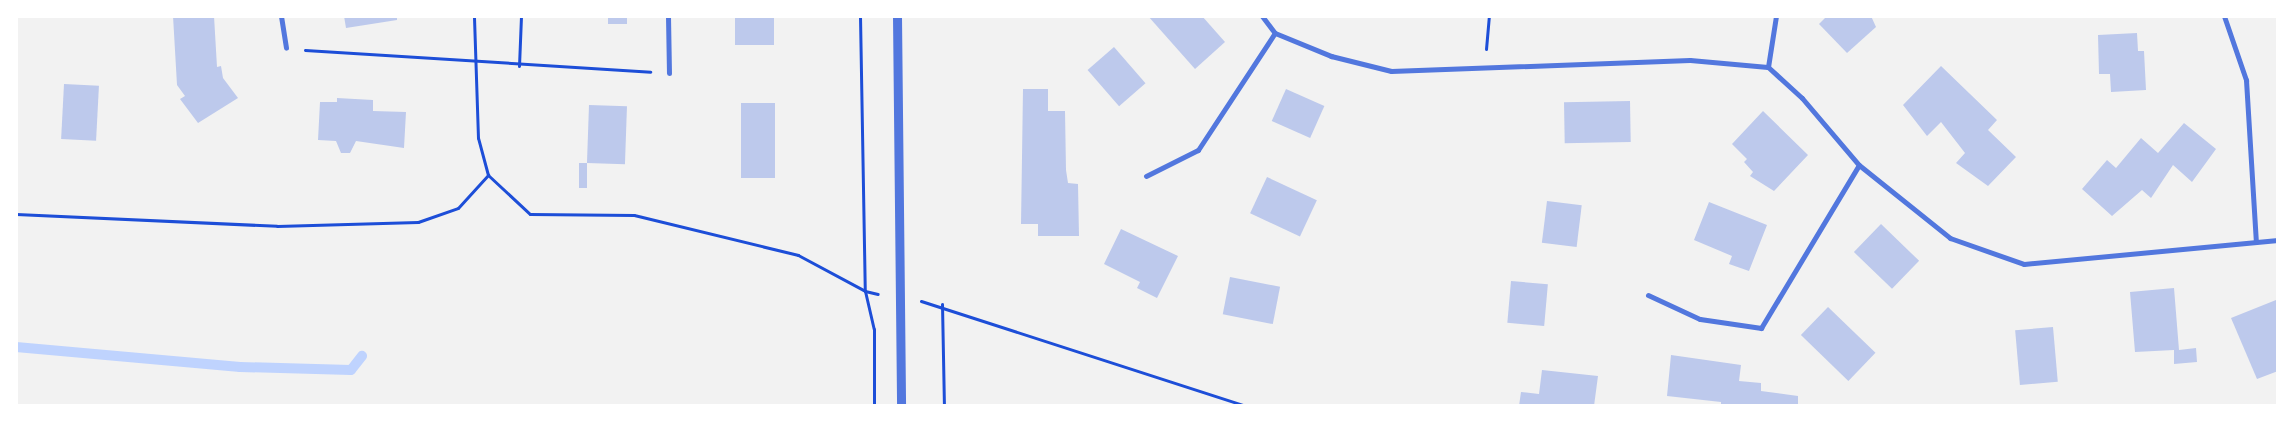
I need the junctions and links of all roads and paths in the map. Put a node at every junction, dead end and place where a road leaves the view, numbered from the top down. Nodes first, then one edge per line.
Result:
1 (281, 16) edge
2 (474, 16) edge
3 (521, 16) edge
4 (668, 16) edge
5 (860, 16) edge
6 (897, 16) edge
7 (1262, 16) edge
8 (1489, 16) edge
9 (1776, 16) edge
10 (2224, 16) edge
11 (1274, 32) junction
12 (286, 48) joint
13 (472, 63) junction
14 (519, 66) junction
15 (1768, 67) junction
16 (1484, 68) junction
17 (668, 73) joint
18 (1859, 165) junction
19 (488, 176) junction
20 (1146, 176) dead end
21 (16, 214) edge
22 (2278, 240) edge
23 (2256, 242) junction
24 (865, 292) junction
25 (1648, 295) dead end
26 (900, 297) junction
27 (942, 304) junction
28 (874, 406) edge
29 (901, 406) edge
30 (944, 406) edge
31 (1246, 406) edge

1 - 12 street
2 - 13 path
3 - 14 path
4 - 17 street
5 - 24 path
6 - 26 street
7 - 11 street
8 - 16 path
9 - 15 street
10 - 23 street
11 - 16 street
11 - 20 street
12 - 13 path
13 - 14 path
13 - 19 path
14 - 17 path
15 - 16 street
15 - 18 street
18 - 23 street
18 - 25 street
19 - 21 path
19 - 24 path
22 - 23 street
24 - 26 path
24 - 28 path
26 - 27 path
26 - 29 street
27 - 30 path
27 - 31 path

